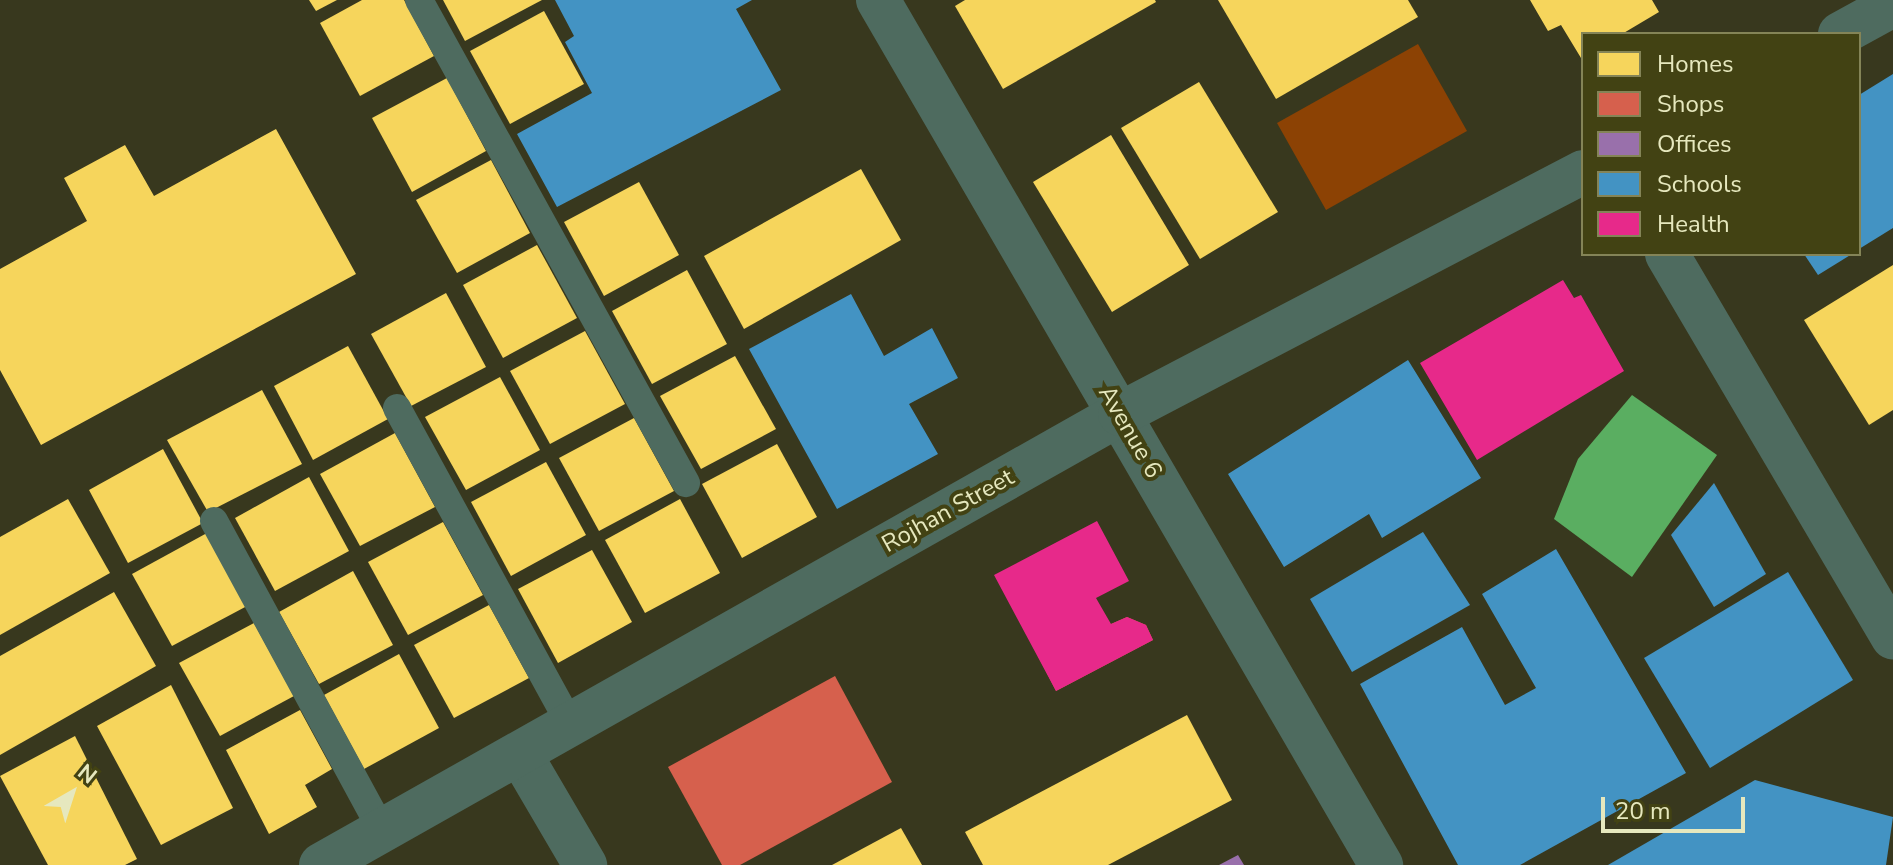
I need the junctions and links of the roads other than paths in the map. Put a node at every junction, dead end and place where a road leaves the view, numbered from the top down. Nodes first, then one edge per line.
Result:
1 (419, 0) edge
2 (878, 0) edge
3 (1893, 5) edge
4 (1844, 32) edge
5 (1581, 173) edge
6 (1668, 256) edge
7 (397, 408) dead end
8 (1120, 414) junction
9 (686, 483) dead end
10 (214, 521) dead end
11 (1893, 637) edge
12 (570, 724) junction
13 (520, 754) junction
14 (382, 831) junction
15 (321, 865) edge
16 (585, 865) edge
17 (1381, 865) edge

1 - 9 lane
2 - 8 street, Avenue 6
3 - 4 street
5 - 8 street, Rojhan Street
6 - 11 street
7 - 12 lane
8 - 12 street, Rojhan Street
8 - 17 street, Avenue 6
10 - 14 lane
12 - 13 street, Rojhan Street
13 - 14 street, Rojhan Street
13 - 16 street
14 - 15 street, Rojhan Street

